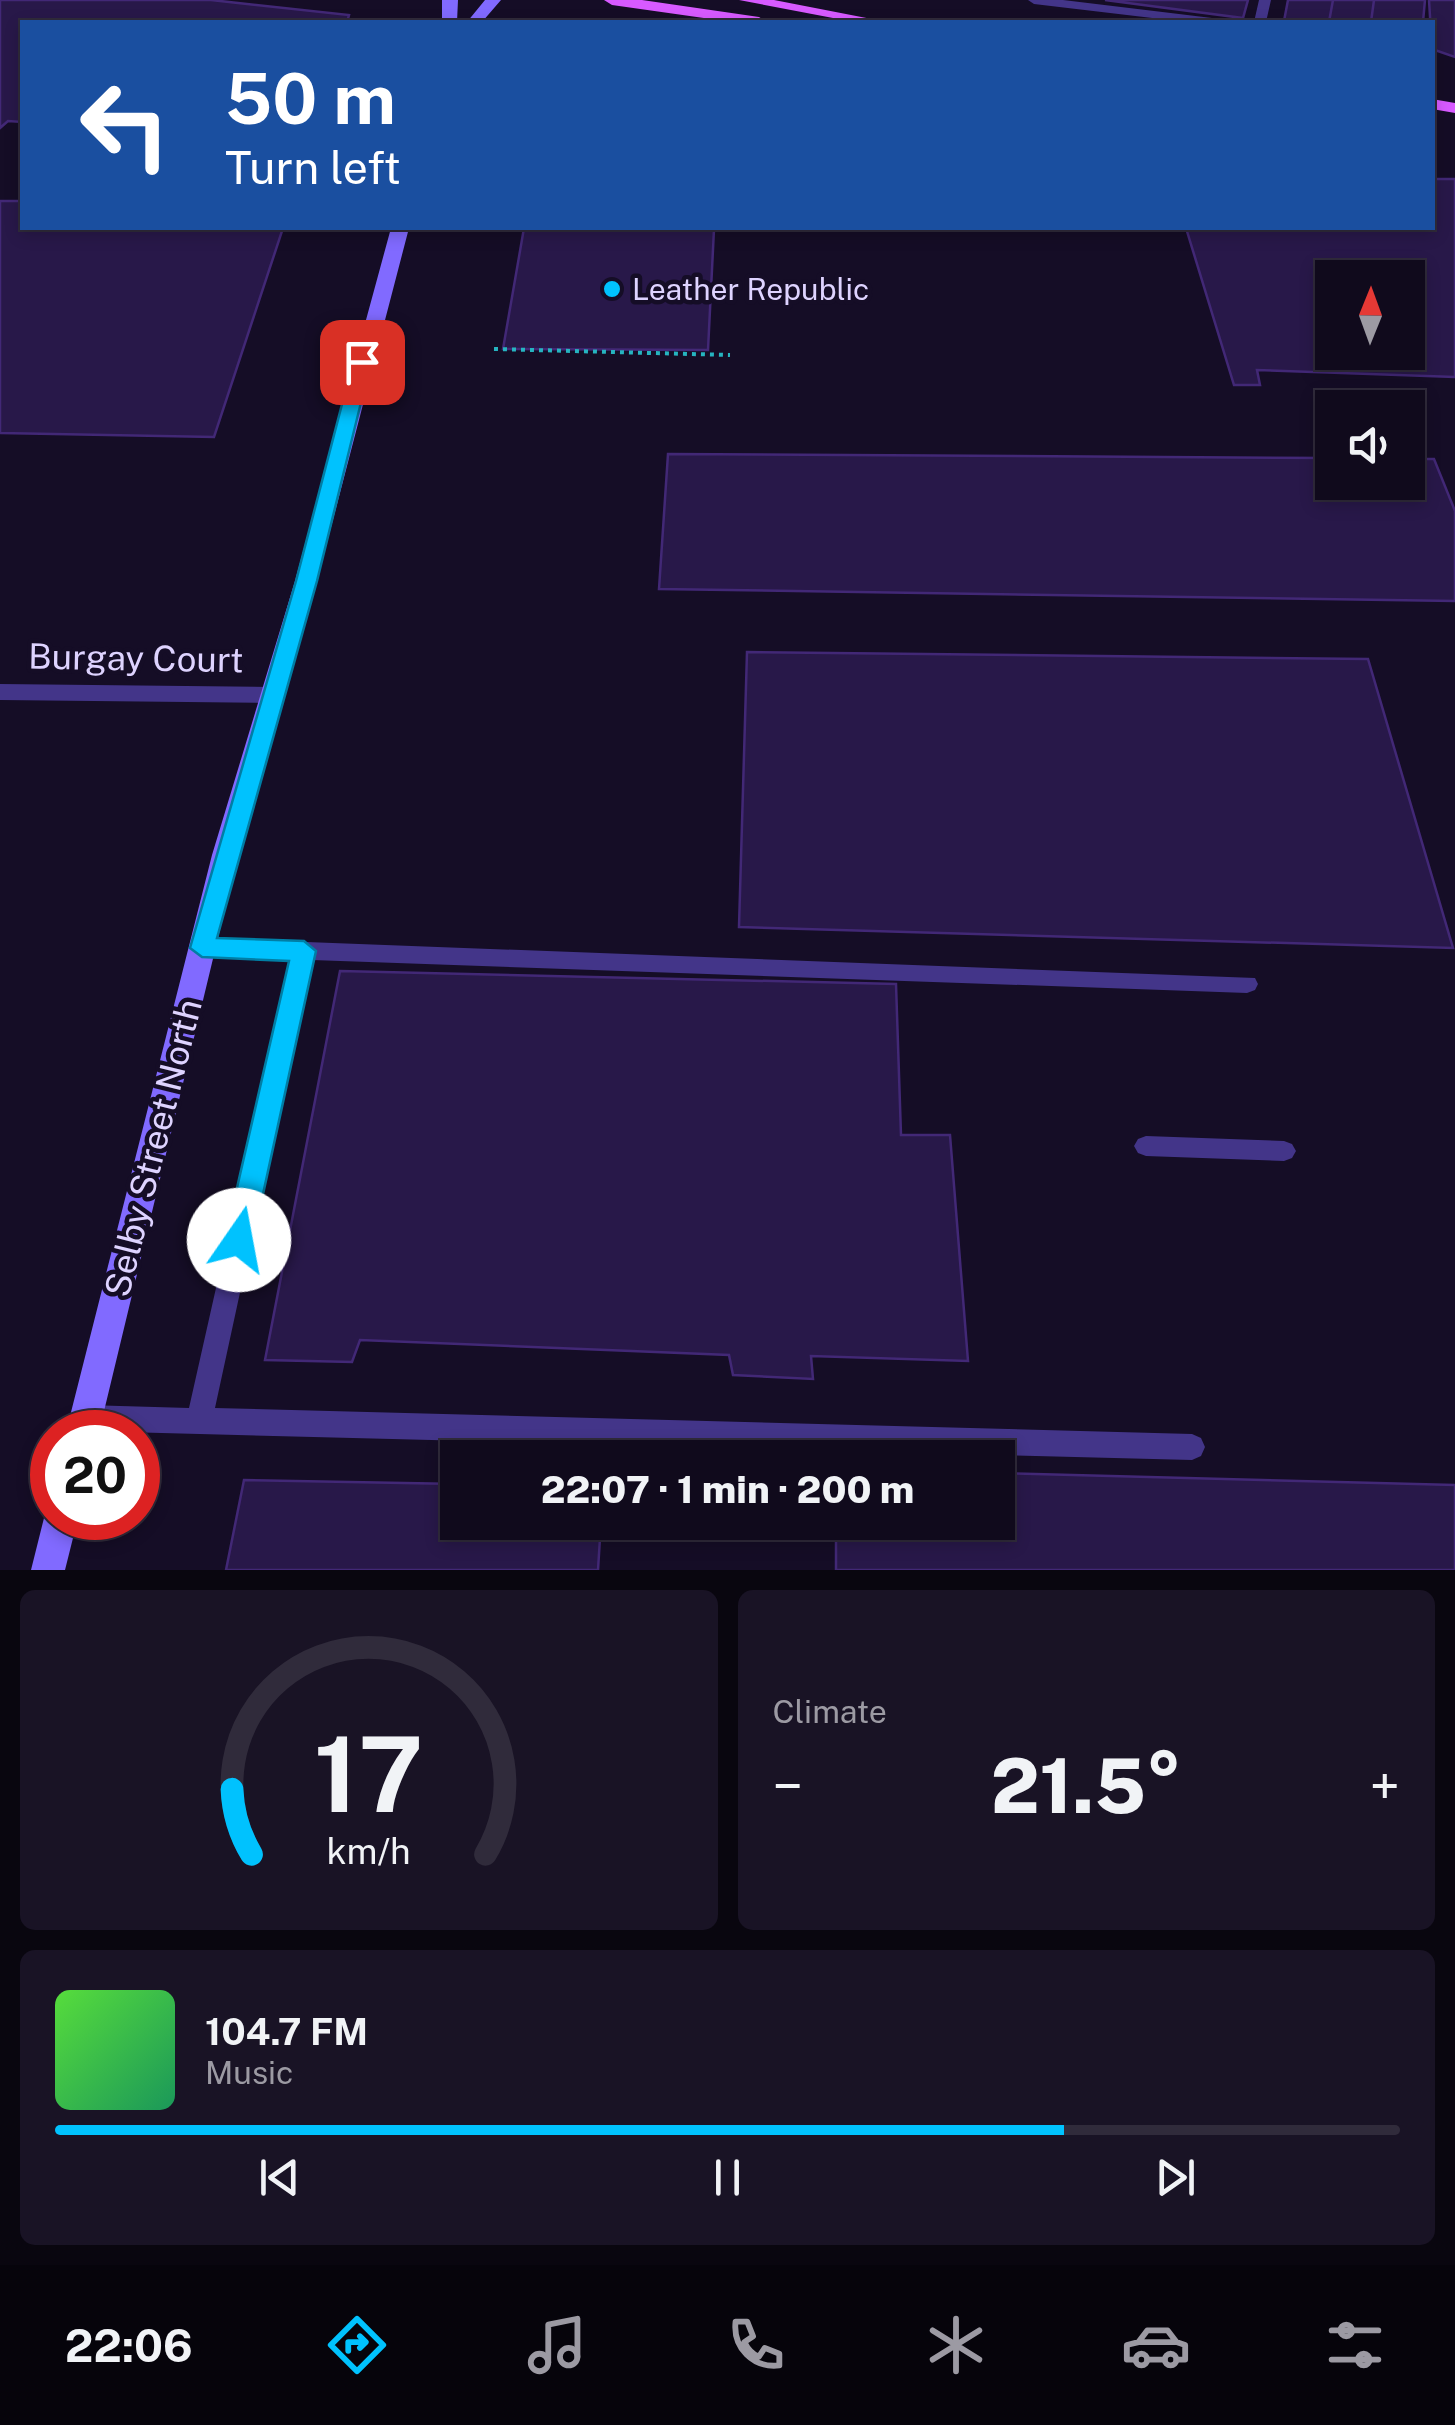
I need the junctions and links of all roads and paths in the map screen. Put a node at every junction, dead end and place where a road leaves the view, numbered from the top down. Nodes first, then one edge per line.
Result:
1 (492, 0) edge
2 (612, 0) edge
3 (746, 0) edge
4 (1034, 0) edge
5 (1098, 8) junction
6 (476, 20) edge
7 (746, 20) edge
8 (867, 20) edge
9 (1093, 20) edge
10 (1196, 20) edge
11 (399, 230) edge
12 (494, 348) dead end
13 (730, 354) dead end
14 (0, 692) edge
15 (271, 694) junction
16 (202, 948) junction
17 (304, 951) junction
18 (1247, 984) dead end
19 (1146, 1146) dead end
20 (1284, 1151) dead end
21 (88, 1410) edge
22 (199, 1421) junction
23 (160, 1422) edge
24 (1192, 1447) dead end
25 (56, 1540) edge
26 (48, 1570) edge

1 - 6 main road
2 - 7 main road
3 - 8 main road
4 - 5 lane
5 - 9 lane
5 - 10 lane
11 - 15 main road, Selby Street North
12 - 13 path
14 - 15 street, Burgay Court
15 - 16 main road, Selby Street North
16 - 17 lane
16 - 21 main road, Selby Street North
17 - 18 lane
17 - 22 lane
19 - 20 lane
22 - 23 lane
22 - 24 lane
25 - 26 main road

